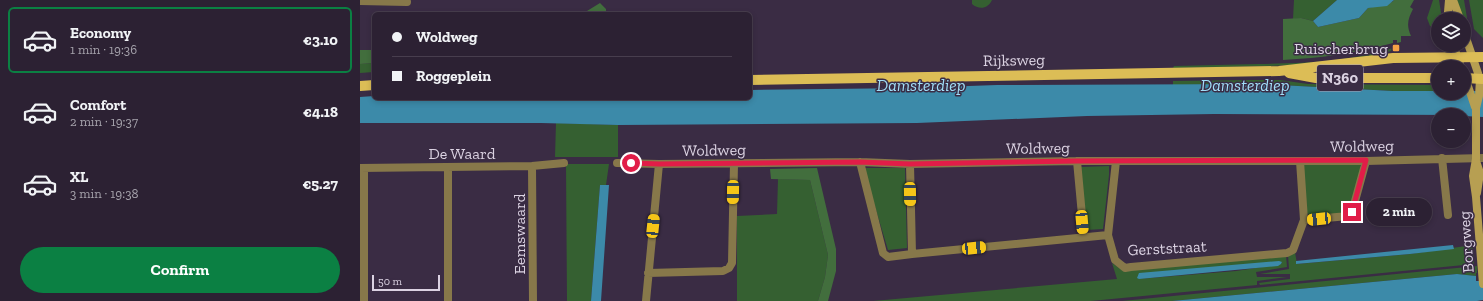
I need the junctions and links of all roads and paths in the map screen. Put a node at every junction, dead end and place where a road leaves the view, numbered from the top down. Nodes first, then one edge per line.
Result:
1 (1449, 0) edge
2 (1453, 0) edge
3 (360, 1) edge
4 (407, 2) dead end
5 (1448, 12) edge
6 (1457, 12) edge
7 (1456, 52) edge
8 (1470, 52) edge
9 (1458, 57) junction
10 (1472, 57) junction
11 (1483, 57) edge
12 (1459, 60) edge
13 (1279, 71) junction
14 (1431, 78) edge
15 (1471, 78) edge
16 (1481, 79) edge
17 (752, 80) edge
18 (360, 86) edge
19 (372, 86) edge
20 (1471, 94) edge
21 (1476, 112) junction
22 (1442, 158) junction
23 (1479, 158) edge
24 (1366, 160) junction
25 (1077, 161) junction
26 (1116, 161) junction
27 (1300, 161) junction
28 (860, 162) junction
29 (564, 163) dead end
30 (617, 163) dead end
31 (659, 164) junction
32 (734, 164) junction
33 (910, 164) junction
34 (532, 166) junction
35 (448, 167) junction
36 (362, 168) edge
37 (1448, 215) dead end
38 (1304, 220) junction
39 (1108, 235) junction
40 (1084, 237) junction
41 (912, 254) junction
42 (648, 273) junction
43 (1483, 284) edge
44 (364, 301) edge
45 (448, 301) edge
46 (533, 301) edge
47 (646, 301) edge

1 - 5 main road
2 - 6 main road
3 - 4 street
7 - 9 main road
8 - 10 main road
9 - 10 main road, Rijksweg / N360
9 - 12 main road
9 - 13 main road, Rijksweg / N360
10 - 11 main road, Rijksweg / N360
10 - 16 main road
13 - 14 main road, Rijksweg / N360
13 - 17 main road, Rijksweg / N360
15 - 16 main road
16 - 21 main road, Borgweg
18 - 19 main road
20 - 21 main road, Borgweg
21 - 23 main road, Borgweg
22 - 23 street, Woldweg
22 - 24 street, Woldweg
22 - 37 street
23 - 43 main road, Borgweg
24 - 27 street, Woldweg
24 - 38 street
25 - 26 street, Woldweg
25 - 33 street, Woldweg
25 - 40 street
26 - 27 street, Woldweg
26 - 39 street
27 - 38 street
28 - 32 street, Woldweg
28 - 33 street, Woldweg
28 - 41 street, Gerststraat
29 - 34 street, De Waard
30 - 31 street, Woldweg
31 - 32 street, Woldweg
31 - 42 street
32 - 42 street
33 - 41 street
34 - 35 street, De Waard
34 - 46 street, Eemswaard
35 - 36 street, De Waard
35 - 45 street
36 - 44 street
38 - 39 street, Gerststraat
39 - 40 street, Gerststraat
40 - 41 street, Gerststraat
42 - 47 street

